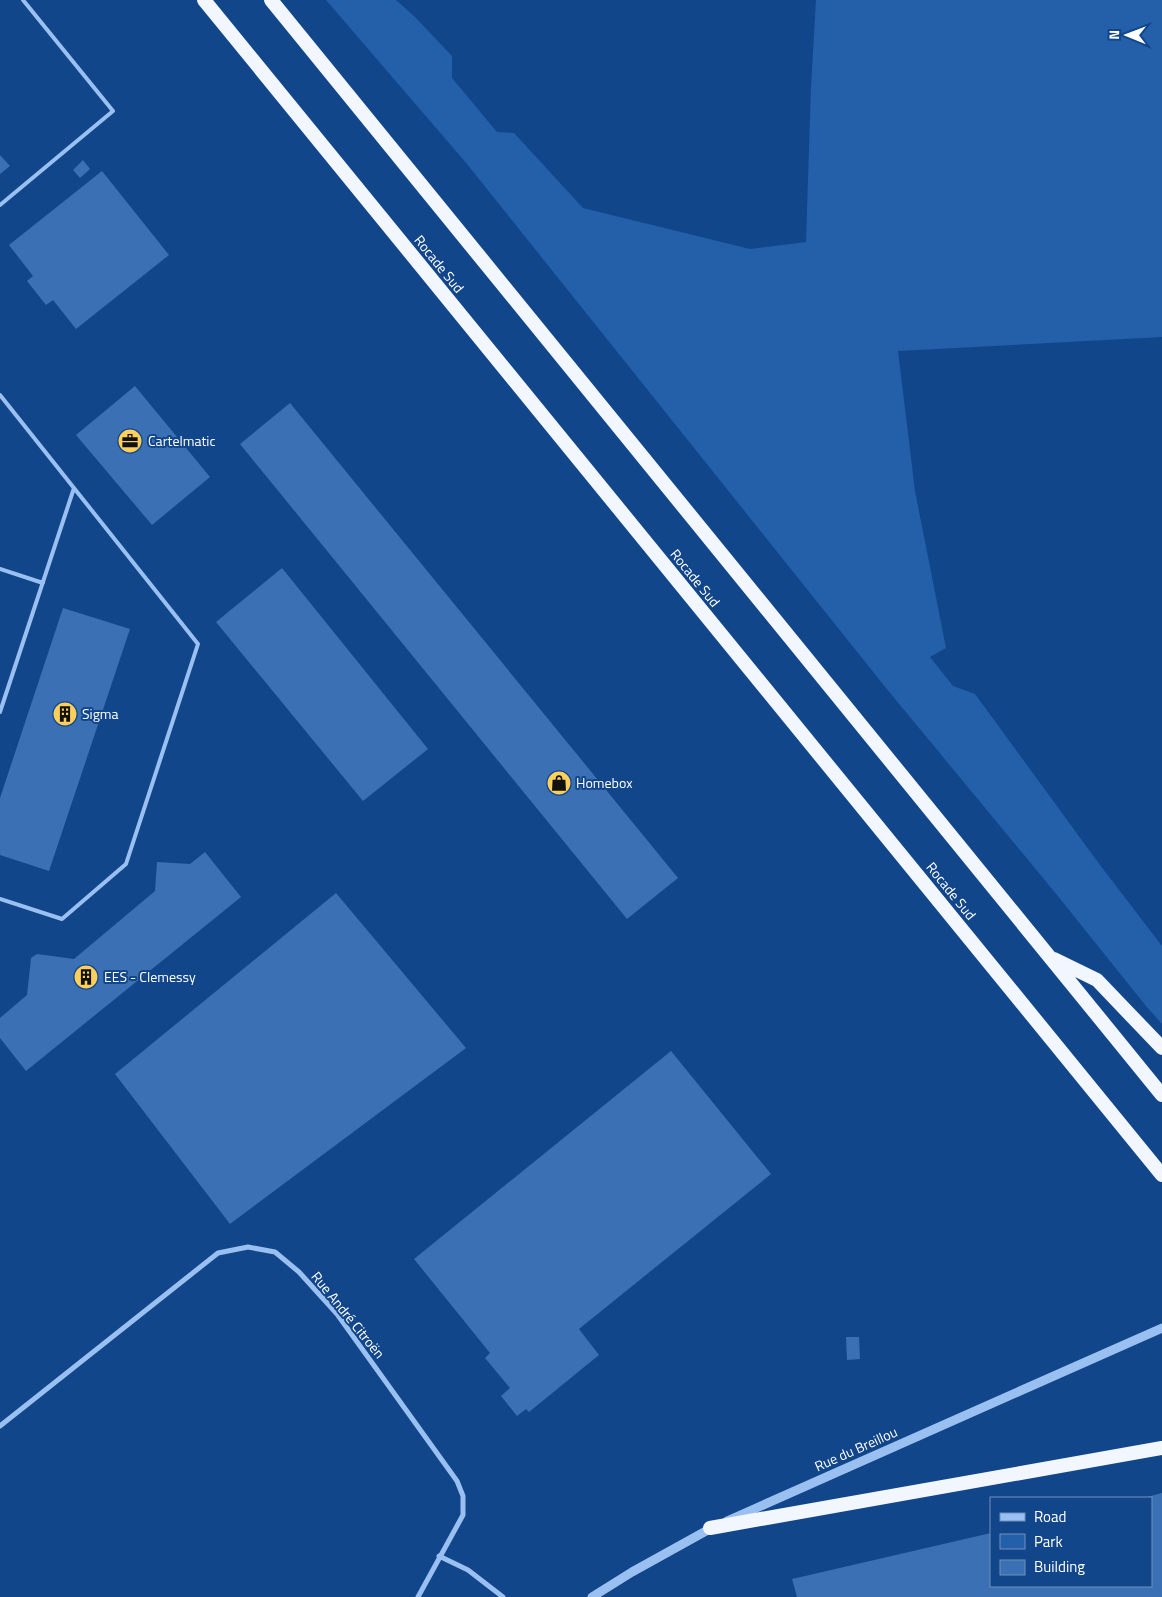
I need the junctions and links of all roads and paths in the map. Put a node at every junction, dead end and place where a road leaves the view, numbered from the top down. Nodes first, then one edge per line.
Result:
1 (23, 0) edge
2 (204, 0) edge
3 (271, 0) edge
4 (0, 204) edge
5 (0, 395) edge
6 (74, 488) junction
7 (0, 569) edge
8 (44, 583) junction
9 (0, 712) edge
10 (0, 899) edge
11 (1049, 957) junction
12 (1162, 1048) edge
13 (1162, 1095) edge
14 (1162, 1175) edge
15 (1162, 1328) edge
16 (0, 1426) edge
17 (1162, 1448) edge
18 (710, 1528) junction
19 (439, 1556) junction
20 (418, 1597) edge
21 (503, 1597) edge
22 (592, 1597) edge

1 - 4 lane
2 - 14 highway, Rocade Sud
3 - 11 highway
5 - 6 lane
6 - 8 lane
6 - 10 lane
7 - 8 lane
8 - 9 lane
11 - 12 highway
11 - 13 highway
15 - 18 street, Rue du Breillou
16 - 19 street, Rue André Citroën
17 - 18 highway
18 - 22 street, Rue du Breillou
19 - 20 street, Rue André Citroën
19 - 21 street

